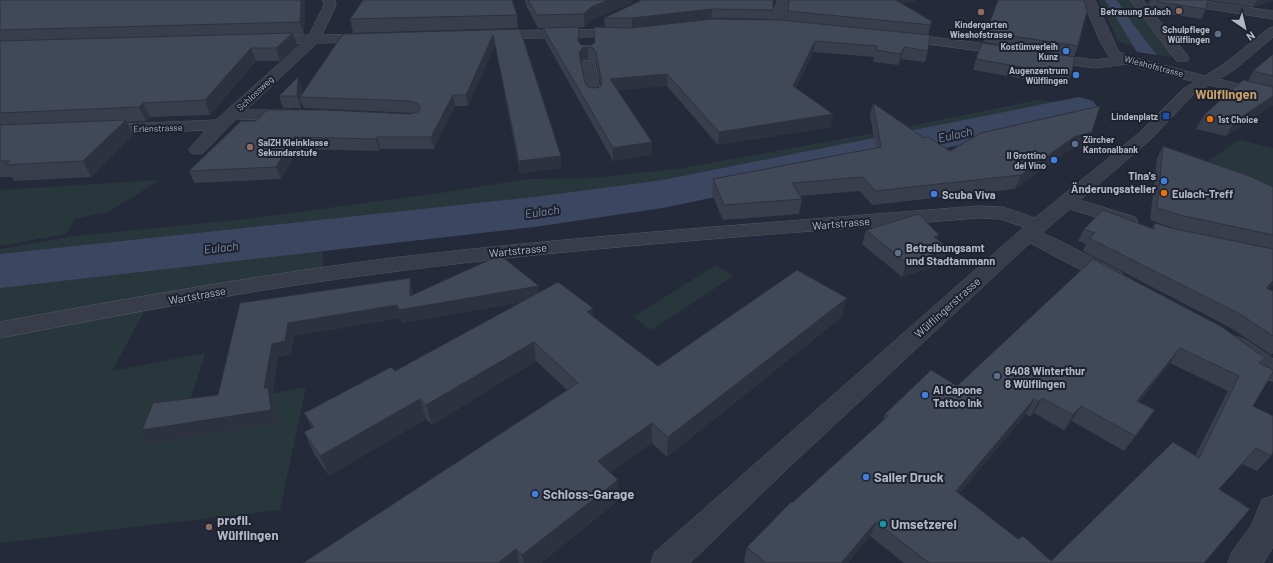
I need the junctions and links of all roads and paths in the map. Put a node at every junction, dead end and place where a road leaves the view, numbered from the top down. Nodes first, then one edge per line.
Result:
1 (329, 0) edge
2 (784, 0) edge
3 (1090, 0) edge
4 (1137, 0) edge
5 (1171, 0) edge
6 (1273, 15) edge
7 (601, 22) edge
8 (764, 25) edge
9 (779, 25) junction
10 (794, 26) edge
11 (269, 30) edge
12 (1273, 31) edge
13 (639, 32) edge
14 (317, 33) junction
15 (478, 35) edge
16 (884, 35) edge
17 (384, 37) edge
18 (587, 38) junction
19 (251, 41) edge
20 (1182, 58) dead end
21 (1126, 60) junction
22 (588, 64) dead end
23 (1206, 80) junction
24 (594, 95) edge
25 (1273, 97) edge
26 (233, 114) junction
27 (308, 115) edge
28 (220, 126) junction
29 (86, 131) edge
30 (198, 149) dead end
31 (1067, 202) junction
32 (1142, 226) edge
33 (1033, 230) junction
34 (1130, 286) edge
35 (0, 330) edge
36 (1221, 335) edge
37 (1272, 370) edge
38 (1273, 510) edge
39 (667, 563) edge
40 (1244, 563) edge

1 - 14 street
2 - 9 street
3 - 21 street, Wieshofstrasse
4 - 20 street
5 - 6 street
7 - 18 street
8 - 9 street
9 - 10 street
11 - 14 street
12 - 23 street, Wülflingerstrasse
13 - 18 street
14 - 17 street
14 - 19 street
14 - 26 street, Schlossweg
15 - 18 street
16 - 21 street
21 - 23 street, Wieshofstrasse
22 - 24 street
23 - 25 street
23 - 31 street, Wülflingerstrasse
26 - 27 street
26 - 28 street, Schlossweg
28 - 29 street, Erlenstrasse
28 - 30 street, Schlossweg
31 - 32 street
31 - 33 street, Wülflingerstrasse
33 - 34 street, Wartstrasse
33 - 35 street, Wartstrasse
33 - 39 street, Wülflingerstrasse
36 - 37 street
38 - 40 street

